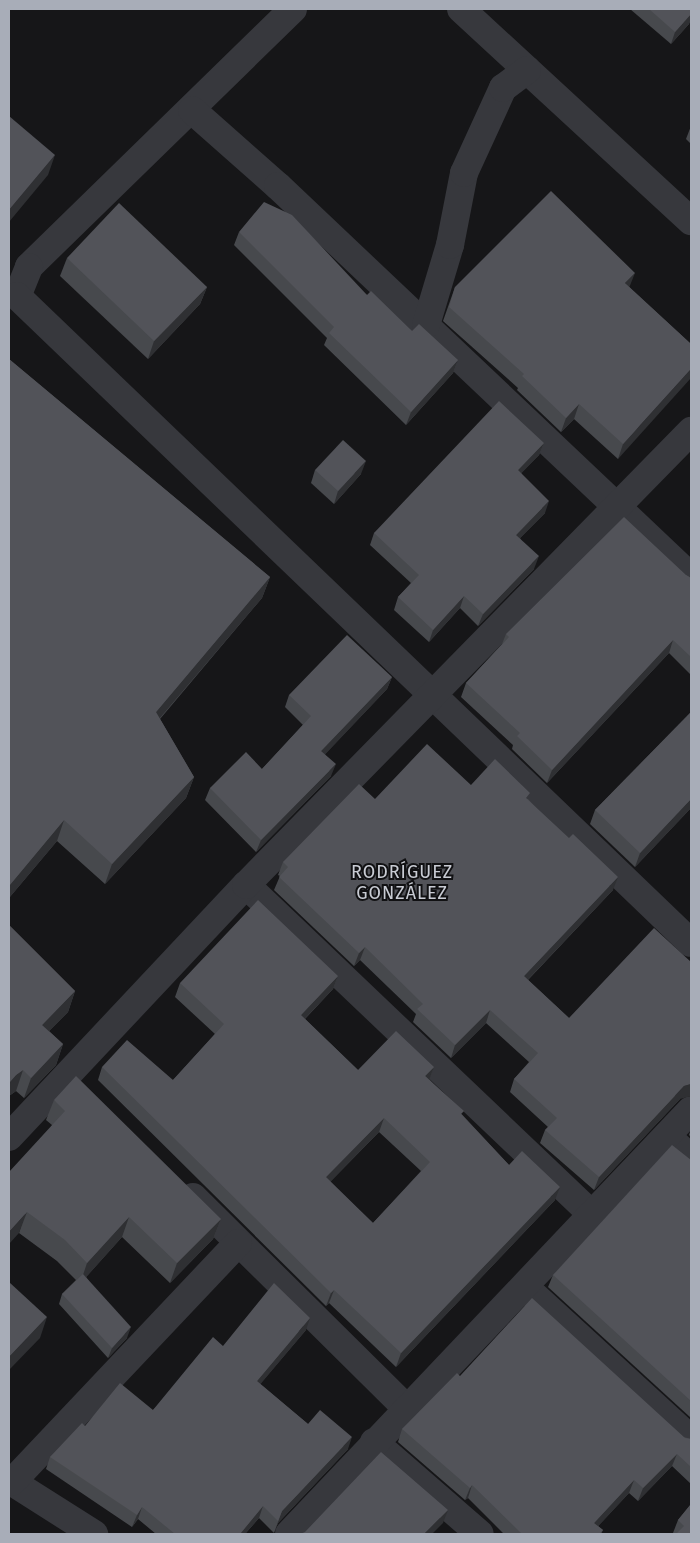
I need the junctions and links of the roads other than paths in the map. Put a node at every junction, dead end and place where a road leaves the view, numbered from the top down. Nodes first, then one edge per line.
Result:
1 (293, 9) edge
2 (461, 9) edge
3 (527, 70) junction
4 (192, 110) junction
5 (691, 221) edge
6 (426, 325) junction
7 (691, 432) edge
8 (618, 505) junction
9 (691, 577) edge
10 (432, 694) junction
11 (246, 886) junction
12 (691, 943) edge
13 (69, 1074) junction
14 (90, 1095) edge
15 (691, 1110) edge
16 (667, 1136) junction
17 (9, 1137) edge
18 (691, 1158) edge
19 (175, 1179) edge
20 (593, 1215) junction
21 (238, 1243) junction
22 (526, 1288) junction
23 (407, 1409) junction
24 (691, 1439) edge
25 (374, 1442) junction
26 (10, 1481) edge
27 (94, 1534) edge
28 (289, 1534) edge
29 (480, 1534) edge

1 - 4 street
2 - 3 street
3 - 5 street
3 - 6 street
4 - 6 street
4 - 10 street
6 - 8 street
7 - 8 street
8 - 9 street
8 - 10 street
10 - 11 street
10 - 12 street
11 - 13 street
11 - 20 street
13 - 14 street
13 - 17 street
15 - 16 street
16 - 18 street
16 - 20 street
19 - 21 street
20 - 22 street
21 - 23 street
21 - 26 street
22 - 23 street
22 - 24 street
23 - 25 street
25 - 28 street
25 - 29 street
26 - 27 street

